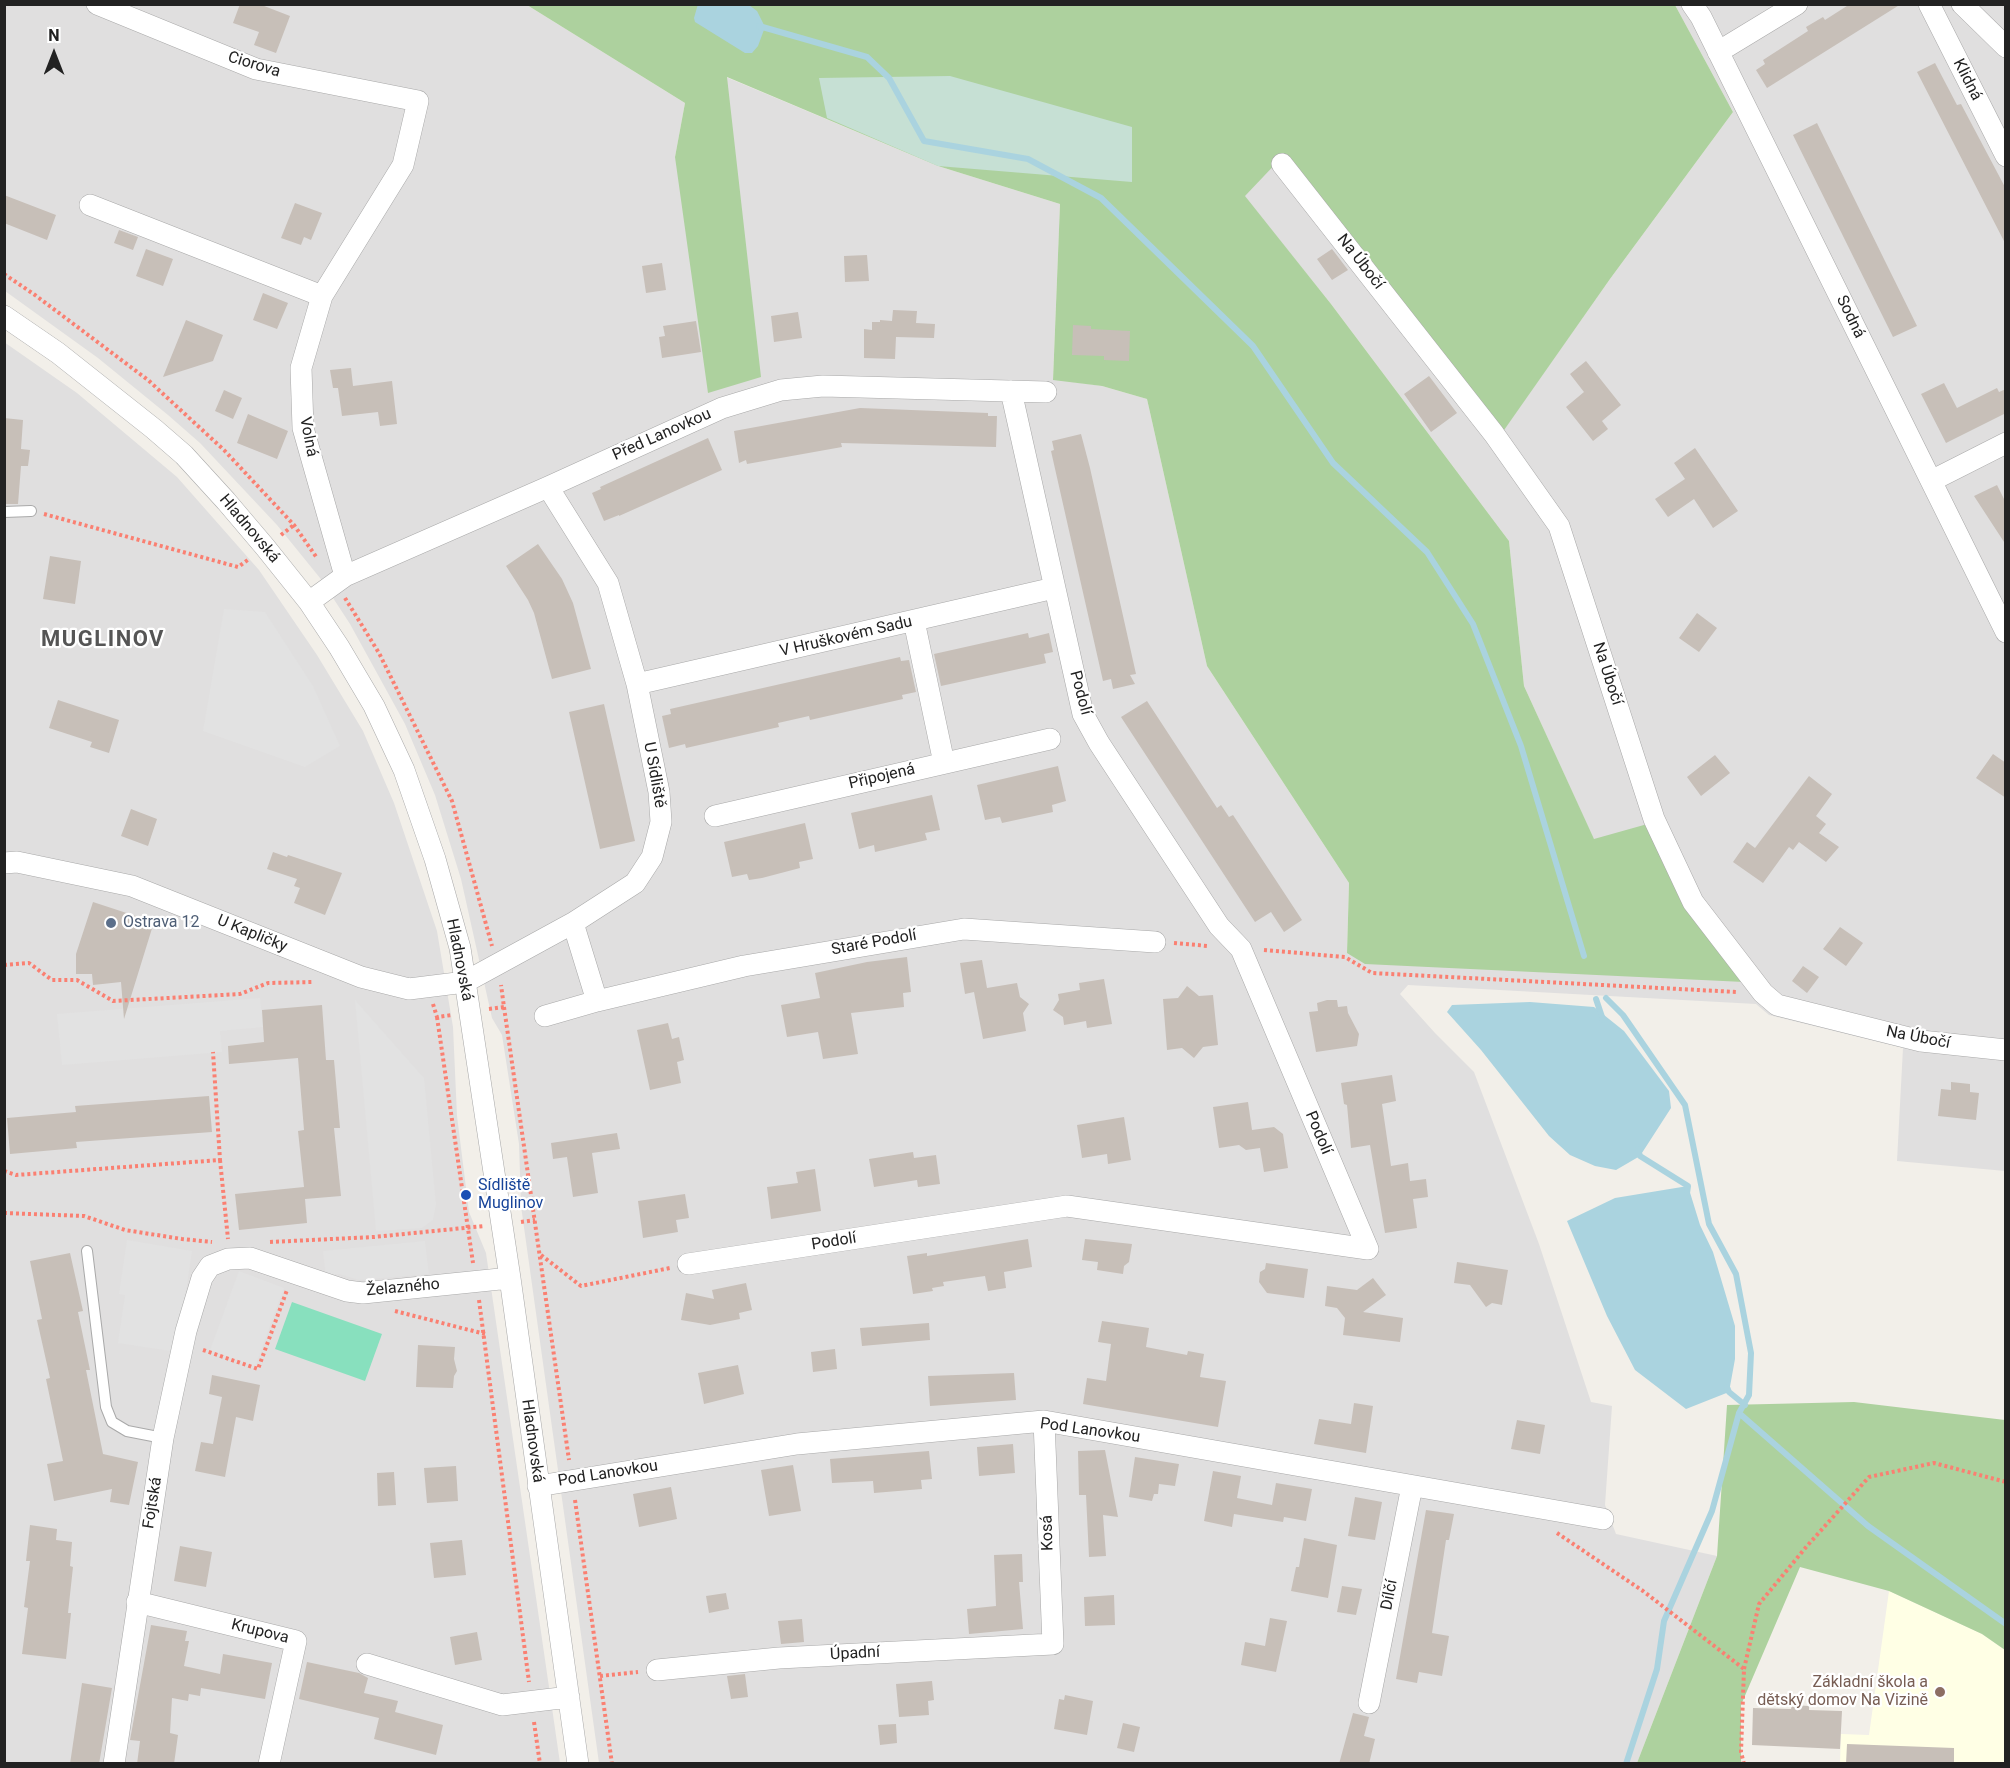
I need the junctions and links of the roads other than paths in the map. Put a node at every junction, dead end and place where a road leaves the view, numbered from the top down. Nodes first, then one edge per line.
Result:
1 (97, 4) edge
2 (1692, 4) edge
3 (1797, 4) edge
4 (1929, 4) edge
5 (1962, 4) edge
6 (2006, 47) edge
7 (1718, 52) junction
8 (418, 100) joint
9 (2006, 156) edge
10 (1282, 164) dead end
11 (90, 205) dead end
12 (322, 296) junction
13 (4, 316) edge
14 (1011, 391) junction
15 (1046, 392) dead end
16 (2006, 443) edge
17 (1931, 481) junction
18 (548, 487) junction
19 (31, 511) road end
20 (4, 512) edge
21 (345, 576) junction
22 (1054, 588) junction
23 (309, 602) junction
24 (914, 621) junction
25 (2006, 632) edge
26 (637, 684) junction
27 (1050, 739) dead end
28 (945, 763) junction
29 (715, 816) dead end
30 (4, 863) edge
31 (573, 923) junction
32 (1155, 942) road end
33 (465, 982) junction
34 (597, 1001) junction
35 (545, 1016) dead end
36 (2006, 1050) edge
37 (225, 1248) joint
38 (87, 1251) dead end
39 (688, 1264) road end
40 (510, 1278) junction
41 (1044, 1421) junction
42 (163, 1438) junction
43 (538, 1486) junction
44 (1412, 1486) junction
45 (1603, 1519) dead end
46 (137, 1602) junction
47 (1053, 1644) joint
48 (367, 1664) dead end
49 (657, 1670) road end
50 (569, 1697) junction
51 (1369, 1703) dead end
52 (114, 1764) edge
53 (269, 1764) edge
54 (578, 1764) edge

1 - 8 street, Ciorova
2 - 7 street, Sodná
3 - 7 street
4 - 9 street, Klidná
5 - 6 street
7 - 17 street, Sodná
8 - 12 street, Volná
10 - 36 street, Na Úbočí
11 - 12 street
12 - 21 street, Volná
13 - 23 street, Hladnovská
14 - 15 street, Před Lanovkou
14 - 18 street, Před Lanovkou
14 - 22 street, Podolí
16 - 17 street
17 - 25 street, Sodná
18 - 21 street, Před Lanovkou
18 - 26 street, U Sídliště
19 - 20 lane
21 - 23 street, Před Lanovkou
22 - 24 street, V Hruškovém Sadu
22 - 39 street, Podolí
23 - 33 street, Hladnovská
24 - 26 street, V Hruškovém Sadu
24 - 28 street
26 - 31 street, U Sídliště
27 - 28 street, Připojená
28 - 29 street, Připojená
30 - 33 street, U Kapličky
31 - 33 street, U Sídliště
31 - 34 street
32 - 34 street, Staré Podolí
33 - 40 street, Hladnovská
34 - 35 street, Staré Podolí
37 - 40 street, Želazného
37 - 42 street, Fojtská
38 - 42 lane
40 - 43 street, Hladnovská
41 - 43 street, Pod Lanovkou
41 - 44 street, Pod Lanovkou
41 - 47 street, Kosá
42 - 46 street, Fojtská
43 - 50 street, Hladnovská
44 - 45 street, Pod Lanovkou
44 - 51 street, Dílčí
46 - 52 street, Fojtská
46 - 53 street, Krupova
47 - 49 street, Úpadní
48 - 50 street
50 - 54 street, Hladnovská

